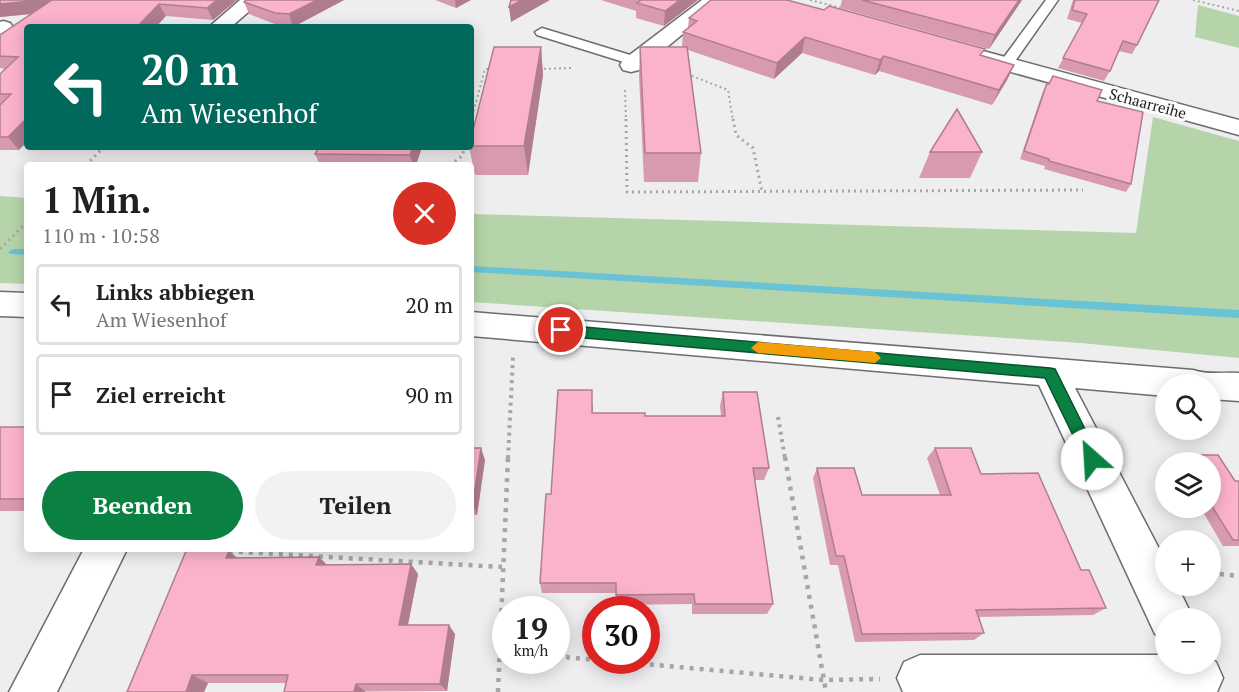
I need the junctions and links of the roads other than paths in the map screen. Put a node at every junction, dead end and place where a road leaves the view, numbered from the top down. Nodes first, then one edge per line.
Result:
1 (252, 0) edge
2 (714, 0) edge
3 (1052, 0) edge
4 (223, 24) edge
5 (542, 32) dead end
6 (950, 48) edge
7 (636, 61) joint
8 (1006, 64) junction
9 (1239, 128) edge
10 (0, 304) edge
11 (24, 305) edge
12 (474, 324) edge
13 (1050, 373) junction
14 (1155, 381) edge
15 (1221, 386) edge
16 (1239, 387) edge
17 (104, 552) edge
18 (1166, 608) edge
19 (920, 678) road end
20 (1200, 678) edge
21 (32, 692) edge

1 - 4 street
2 - 7 street
3 - 8 lane
5 - 7 lane
6 - 8 street, Schaarreihe
8 - 9 street, Schaarreihe
10 - 11 street
12 - 13 street
13 - 14 street
13 - 18 street
15 - 16 street
17 - 21 street
19 - 20 street

